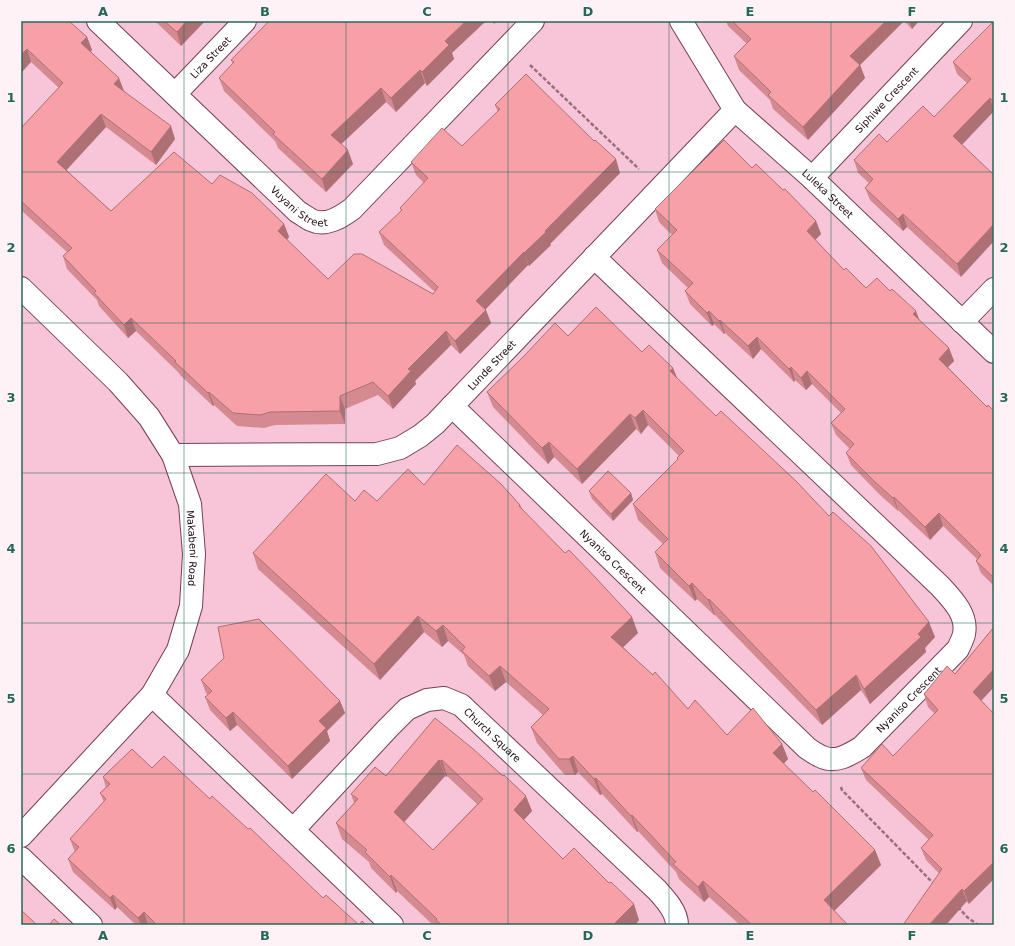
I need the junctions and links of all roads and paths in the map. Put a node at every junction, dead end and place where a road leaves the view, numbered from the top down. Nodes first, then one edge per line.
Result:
1 (98, 21) edge
2 (245, 21) edge
3 (533, 21) edge
4 (681, 21) edge
5 (961, 21) edge
6 (510, 45) junction
7 (175, 94) junction
8 (735, 110) junction
9 (812, 178) junction
10 (660, 189) junction
11 (594, 257) junction
12 (21, 288) edge
13 (994, 289) edge
14 (962, 322) junction
15 (994, 352) edge
16 (452, 406) junction
17 (173, 455) junction
18 (152, 695) junction
19 (835, 760) junction
20 (293, 830) junction
21 (21, 836) edge
22 (21, 858) edge
23 (934, 884) edge
24 (956, 906) edge
25 (91, 925) edge
26 (392, 925) edge
27 (677, 925) edge
28 (978, 925) edge

1 - 7 street, Vuyani Street
2 - 7 street, Liza Street
3 - 6 street, Vuyani Street
4 - 8 street, Luleka Street
5 - 9 street, Siphiwe Crescent
6 - 7 street, Vuyani Street
6 - 10 path
8 - 9 street, Luleka Street
8 - 10 street, Lunde Street
9 - 14 street, Luleka Street
10 - 11 street, Lunde Street
11 - 16 street, Lunde Street
11 - 19 street, Nyaniso Crescent
12 - 17 street, Makabeni Road
13 - 14 street
14 - 15 street, Luleka Street
16 - 17 street, Lunde Street
16 - 19 street, Nyaniso Crescent
17 - 18 street, Makabeni Road
18 - 20 street
18 - 21 street, Makabeni Road
19 - 23 path
20 - 26 street
20 - 27 street, Church Square
22 - 25 street
24 - 28 path

